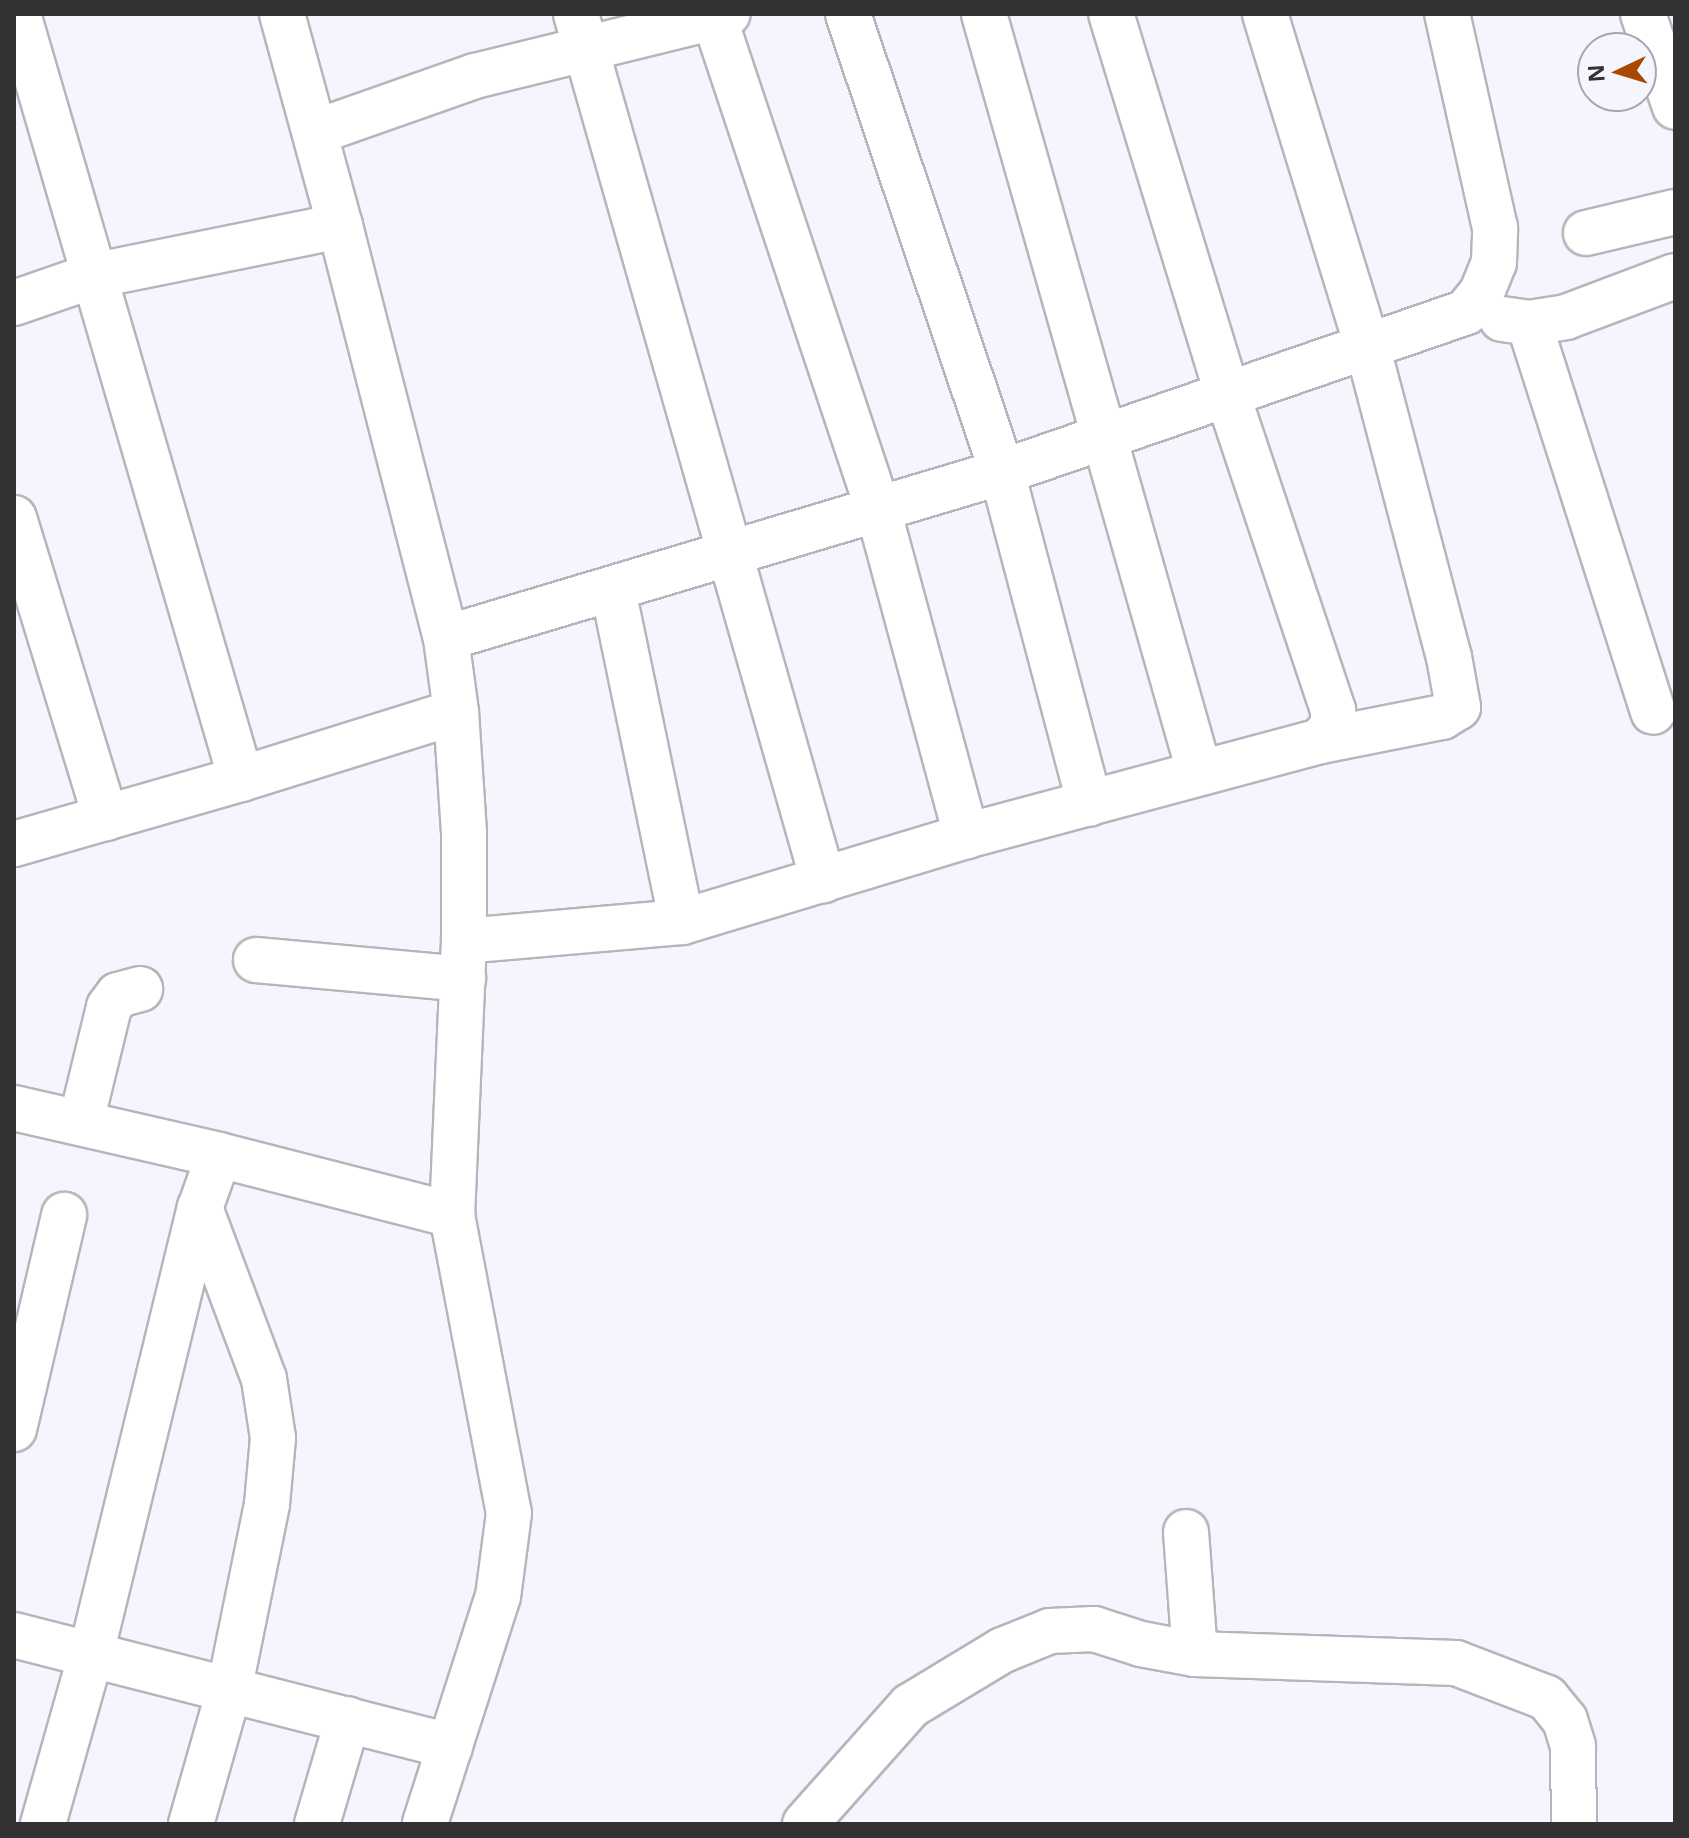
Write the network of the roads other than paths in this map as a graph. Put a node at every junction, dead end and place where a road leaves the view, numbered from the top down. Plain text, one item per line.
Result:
1 (18, 14) edge
2 (282, 14) edge
3 (848, 14) edge
4 (984, 14) edge
5 (1111, 14) edge
6 (1265, 14) edge
7 (1447, 14) edge
8 (1643, 14) edge
9 (718, 15) edge
10 (581, 32) edge
11 (1675, 107) edge
12 (316, 132) junction
13 (1675, 212) edge
14 (340, 226) junction
15 (1586, 233) dead end
16 (92, 276) junction
17 (1675, 276) edge
18 (14, 303) edge
19 (1466, 312) junction
20 (1529, 323) junction
21 (1367, 345) junction
22 (1227, 393) junction
23 (1106, 435) junction
24 (1002, 472) junction
25 (878, 509) junction
26 (14, 518) edge
27 (730, 551) junction
28 (613, 590) junction
29 (446, 638) junction
30 (456, 712) junction
31 (1653, 712) dead end
32 (1321, 741) junction
33 (1199, 771) junction
34 (241, 779) junction
35 (1090, 804) junction
36 (106, 818) junction
37 (966, 836) junction
38 (14, 844) edge
39 (823, 880) junction
40 (682, 922) junction
41 (256, 960) dead end
42 (464, 960) junction
43 (140, 989) dead end
44 (14, 1108) edge
45 (81, 1122) junction
46 (219, 1155) junction
47 (200, 1208) junction
48 (64, 1215) dead end
49 (452, 1215) junction
50 (14, 1429) edge
51 (1186, 1532) dead end
52 (14, 1635) edge
53 (91, 1654) junction
54 (1195, 1654) junction
55 (229, 1691) junction
56 (348, 1719) junction
57 (450, 1746) junction
58 (43, 1824) edge
59 (191, 1824) edge
60 (317, 1824) edge
61 (425, 1824) edge
62 (805, 1824) edge
63 (1574, 1824) edge

1 - 16 street
2 - 12 street
3 - 24 street
4 - 23 street
5 - 22 street
6 - 21 street
7 - 19 street
8 - 11 street
9 - 10 street
9 - 25 street
10 - 12 street
10 - 27 street
12 - 14 street
13 - 15 street
14 - 16 street
14 - 29 street
16 - 18 street
16 - 34 street
17 - 20 street
19 - 20 street
19 - 21 street
20 - 31 street
21 - 22 street
21 - 32 street
22 - 23 street
22 - 32 street
23 - 24 street
23 - 33 street
24 - 25 street
24 - 35 street
25 - 27 street
25 - 37 street
26 - 36 street
27 - 28 street
27 - 39 street
28 - 29 street
28 - 40 street
29 - 30 street
30 - 34 street
30 - 42 street
32 - 33 street
33 - 35 street
34 - 36 street
35 - 37 street
36 - 38 street
37 - 39 street
39 - 40 street
40 - 42 street
41 - 42 street
42 - 49 street
43 - 45 street
44 - 45 street
45 - 46 street
46 - 47 street
46 - 49 street
47 - 53 street
47 - 55 street
48 - 50 street
49 - 57 street
51 - 54 street
52 - 53 street
53 - 55 street
53 - 58 street
54 - 62 street
54 - 63 street
55 - 56 street
55 - 59 street
56 - 57 street
56 - 60 street
57 - 61 street

